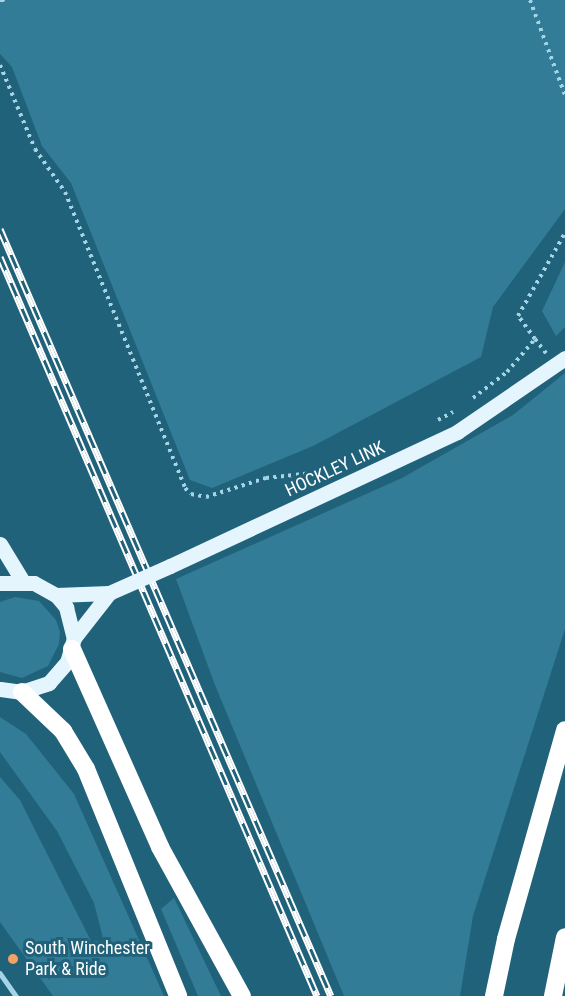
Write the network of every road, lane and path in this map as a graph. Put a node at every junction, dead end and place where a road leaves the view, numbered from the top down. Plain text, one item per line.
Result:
1 (530, 0) edge
2 (0, 64) edge
3 (565, 95) edge
4 (565, 233) edge
5 (565, 358) edge
6 (465, 404) dead end
7 (457, 410) dead end
8 (436, 421) dead end
9 (342, 469) dead end
10 (0, 544) edge
11 (22, 580) junction
12 (0, 584) edge
13 (109, 593) junction
14 (56, 595) junction
15 (73, 644) junction
16 (0, 689) edge
17 (22, 692) junction
18 (565, 730) edge
19 (565, 937) edge
20 (0, 973) edge
21 (16, 996) edge
22 (178, 996) edge
23 (242, 996) edge
24 (494, 996) edge
25 (553, 996) edge

1 - 3 path
2 - 9 path
4 - 6 path
5 - 13 main road, HOCKLEY LINK, bridge
7 - 8 path
10 - 11 main road
11 - 12 main road
11 - 14 main road
13 - 14 main road, HOCKLEY LINK
13 - 15 main road, HOCKLEY LINK
14 - 15 main road
15 - 17 main road, HOCKLEY LINK
15 - 23 highway
16 - 17 main road
17 - 22 highway
18 - 24 highway
19 - 25 highway
20 - 21 lane

